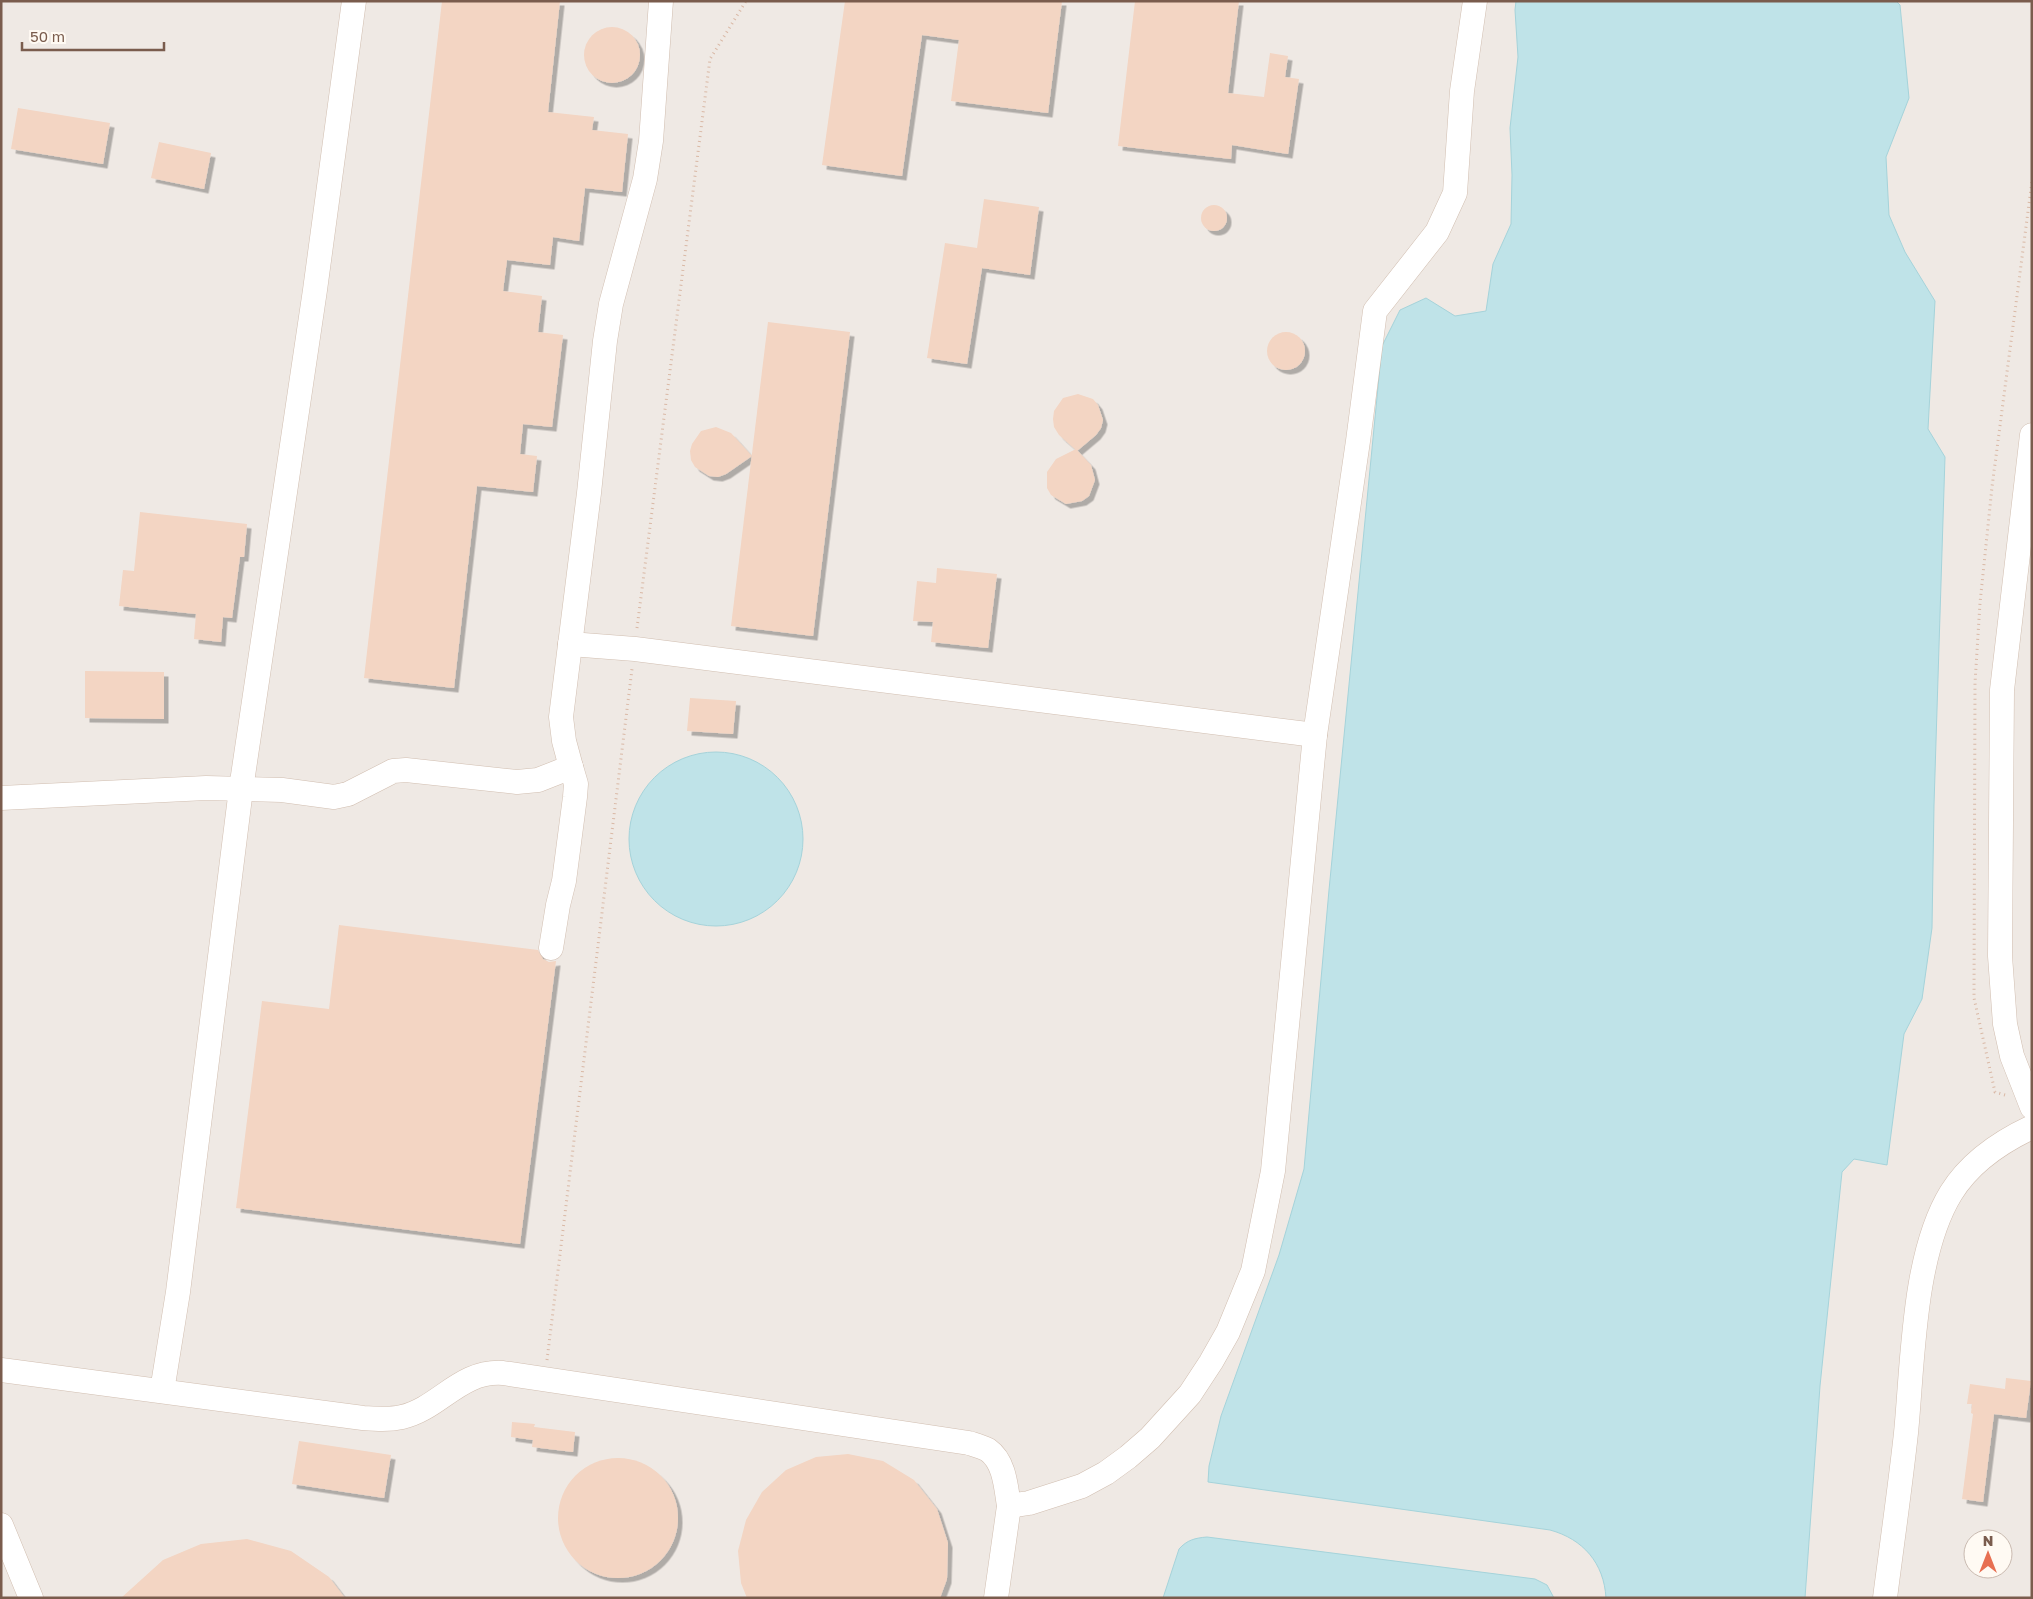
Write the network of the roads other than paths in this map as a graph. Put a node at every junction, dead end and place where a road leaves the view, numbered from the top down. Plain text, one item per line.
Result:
1 (354, 1) edge
2 (661, 1) edge
3 (1474, 1) edge
4 (2032, 435) edge
5 (570, 644) junction
6 (1315, 735) junction
7 (571, 767) junction
8 (241, 789) junction
9 (1, 798) edge
10 (551, 948) dead end
11 (2032, 1108) edge
12 (2032, 1127) edge
13 (1, 1370) edge
14 (162, 1391) junction
15 (1009, 1506) junction
16 (1, 1525) edge
17 (31, 1598) edge
18 (996, 1598) edge
19 (1885, 1598) edge

1 - 8 street
2 - 5 street
3 - 6 street
4 - 11 street
5 - 6 street
5 - 7 street
6 - 15 street
7 - 8 street
7 - 10 street
8 - 9 street
8 - 14 street
12 - 19 street
13 - 14 street
14 - 15 street
15 - 18 street
16 - 17 street

